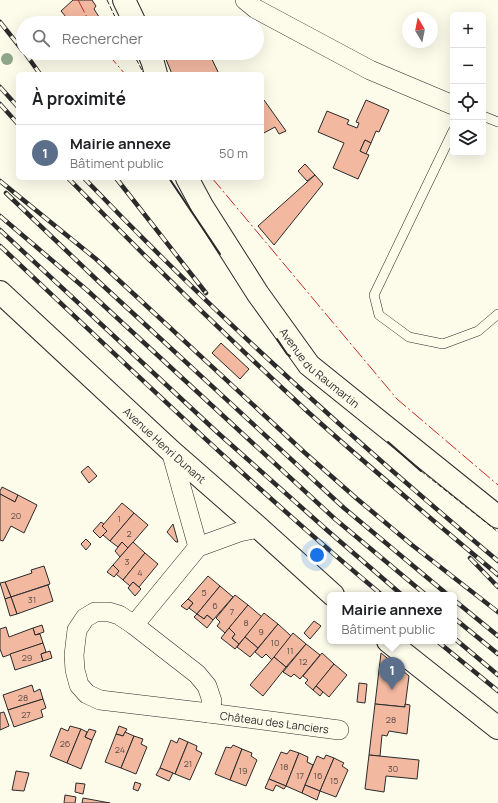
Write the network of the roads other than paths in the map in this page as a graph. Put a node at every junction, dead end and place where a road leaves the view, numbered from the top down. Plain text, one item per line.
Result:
1 (124, 0) edge
2 (244, 0) edge
3 (132, 16) edge
4 (152, 60) edge
5 (155, 72) edge
6 (450, 104) edge
7 (486, 117) edge
8 (498, 122) edge
9 (450, 137) edge
10 (188, 180) edge
11 (0, 292) edge
12 (498, 314) edge
13 (171, 451) junction
14 (498, 517) edge
15 (259, 528) junction
16 (198, 547) junction
17 (330, 592) edge
18 (134, 625) junction
19 (392, 644) edge
20 (209, 713) junction
21 (498, 728) edge
22 (339, 730) dead end

1 - 3 street
2 - 6 street
4 - 5 street
7 - 8 lane
9 - 12 lane
10 - 14 street, Avenue du Raumartin
11 - 13 street, Avenue Henri Dunant
13 - 15 street, Avenue Henri Dunant
13 - 16 street
15 - 16 street
15 - 17 street, Avenue Henri Dunant
16 - 18 street
18 - 20 street, Château des Lanciers
18 - 20 street, Château des Lanciers
19 - 21 street
20 - 22 street, Château des Lanciers

